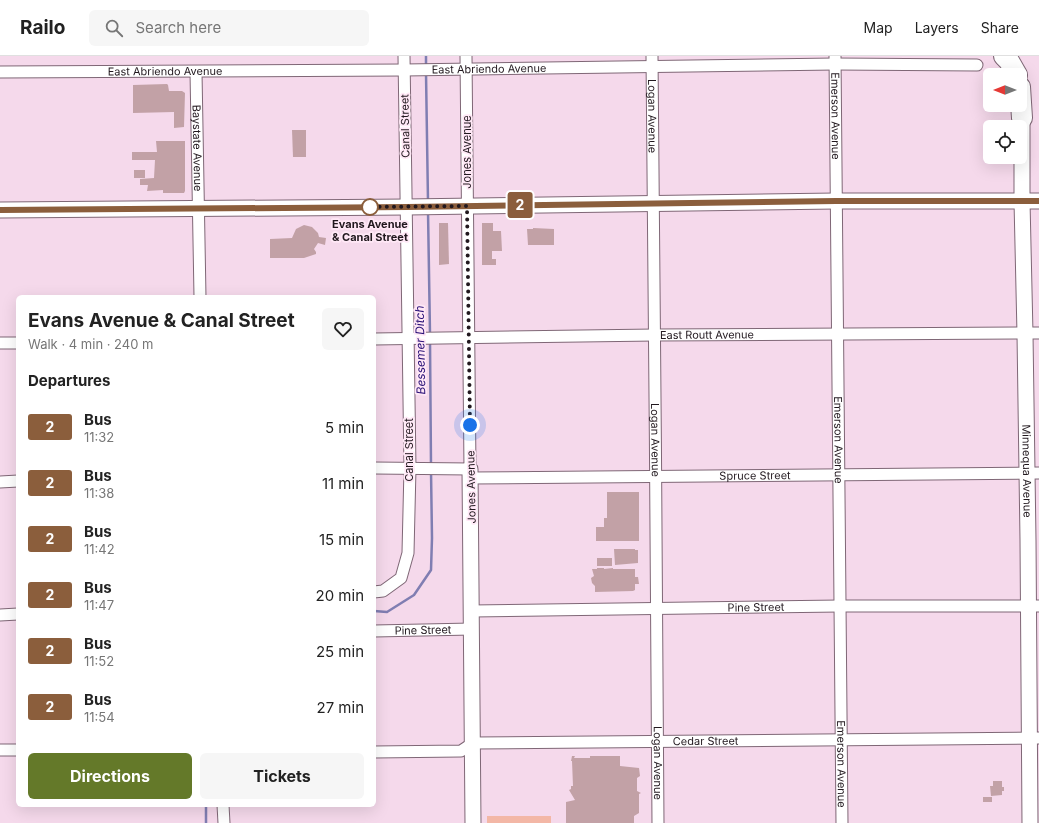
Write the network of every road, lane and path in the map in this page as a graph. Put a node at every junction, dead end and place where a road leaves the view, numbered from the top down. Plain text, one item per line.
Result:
1 (404, 56) edge
2 (466, 56) edge
3 (652, 56) edge
4 (1004, 56) edge
5 (835, 60) edge
6 (977, 65) dead end
7 (652, 68) junction
8 (1013, 68) edge
9 (466, 69) junction
10 (404, 70) junction
11 (0, 72) edge
12 (196, 72) junction
13 (1022, 112) edge
14 (1022, 118) joint
15 (836, 201) junction
16 (1022, 201) junction
17 (1039, 201) edge
18 (652, 203) junction
19 (421, 206) junction
20 (467, 206) junction
21 (199, 209) junction
22 (0, 210) edge
23 (200, 295) edge
24 (1032, 333) edge
25 (655, 335) junction
26 (838, 335) junction
27 (408, 338) junction
28 (469, 338) junction
29 (376, 339) edge
30 (0, 343) edge
31 (16, 343) edge
32 (376, 468) edge
33 (410, 468) junction
34 (470, 473) junction
35 (1033, 473) edge
36 (839, 475) junction
37 (655, 476) junction
38 (16, 481) edge
39 (0, 482) edge
40 (376, 592) edge
41 (840, 606) junction
42 (1033, 606) edge
43 (656, 609) junction
44 (472, 611) junction
45 (16, 614) edge
46 (0, 615) edge
47 (472, 629) junction
48 (376, 631) edge
49 (1034, 738) edge
50 (841, 740) junction
51 (658, 741) junction
52 (473, 743) junction
53 (0, 750) edge
54 (16, 750) edge
55 (376, 752) edge
56 (223, 807) edge
57 (224, 823) edge
58 (473, 823) edge
59 (658, 823) edge
60 (842, 823) edge
61 (1030, 823) edge

1 - 10 street, Canal Street
2 - 9 street, Jones Avenue
3 - 7 street, Logan Avenue
4 - 8 highway
5 - 6 street, East Abriendo Avenue
5 - 7 street, East Abriendo Avenue
5 - 15 street, Emerson Avenue
7 - 9 street, East Abriendo Avenue
7 - 18 street, Logan Avenue
9 - 10 street, East Abriendo Avenue
9 - 20 street, Jones Avenue
10 - 12 street, East Abriendo Avenue
10 - 19 street, Canal Street
11 - 12 street, East Abriendo Avenue
12 - 21 street, Baystate Avenue
13 - 14 highway
14 - 16 street, Minnequa Avenue
15 - 16 street
15 - 18 street
15 - 26 street, Emerson Avenue
16 - 17 street
16 - 24 street, Minnequa Avenue
18 - 20 street
18 - 25 street, Logan Avenue
19 - 20 street
19 - 21 street
19 - 27 street, Canal Street
20 - 28 street, Jones Avenue
21 - 22 street
21 - 23 street, Baystate Avenue
24 - 26 street, East Routt Avenue
24 - 35 street, Minnequa Avenue
25 - 26 street, East Routt Avenue
25 - 28 street, East Routt Avenue
25 - 37 street, Logan Avenue
26 - 36 street, Emerson Avenue
27 - 28 street, East Routt Avenue
27 - 29 street, East Routt Avenue
27 - 33 street, Canal Street
28 - 34 street, Jones Avenue
30 - 31 street
32 - 33 street, Spruce Street
33 - 34 street, Spruce Street
33 - 40 street, Canal Street
34 - 37 street, Spruce Street
34 - 44 street, Jones Avenue
35 - 36 street, Spruce Street
35 - 42 street, Minnequa Avenue
36 - 37 street, Spruce Street
36 - 41 street, Emerson Avenue
37 - 43 street, Logan Avenue
38 - 39 street
41 - 42 street, Pine Street
41 - 43 street, Pine Street
41 - 50 street, Emerson Avenue
42 - 49 street, Minnequa Avenue
43 - 44 street, Pine Street
43 - 51 street, Logan Avenue
44 - 47 street, Jones Avenue
45 - 46 street
47 - 48 street, Pine Street
47 - 52 street, Jones Avenue
49 - 50 street, Cedar Street
49 - 61 street, Minnequa Avenue
50 - 51 street, Cedar Street
50 - 60 street, Emerson Avenue
51 - 52 street, Cedar Street
51 - 59 street, Logan Avenue
52 - 55 street, Cedar Street
52 - 58 street, Jones Avenue
53 - 54 street
56 - 57 street

